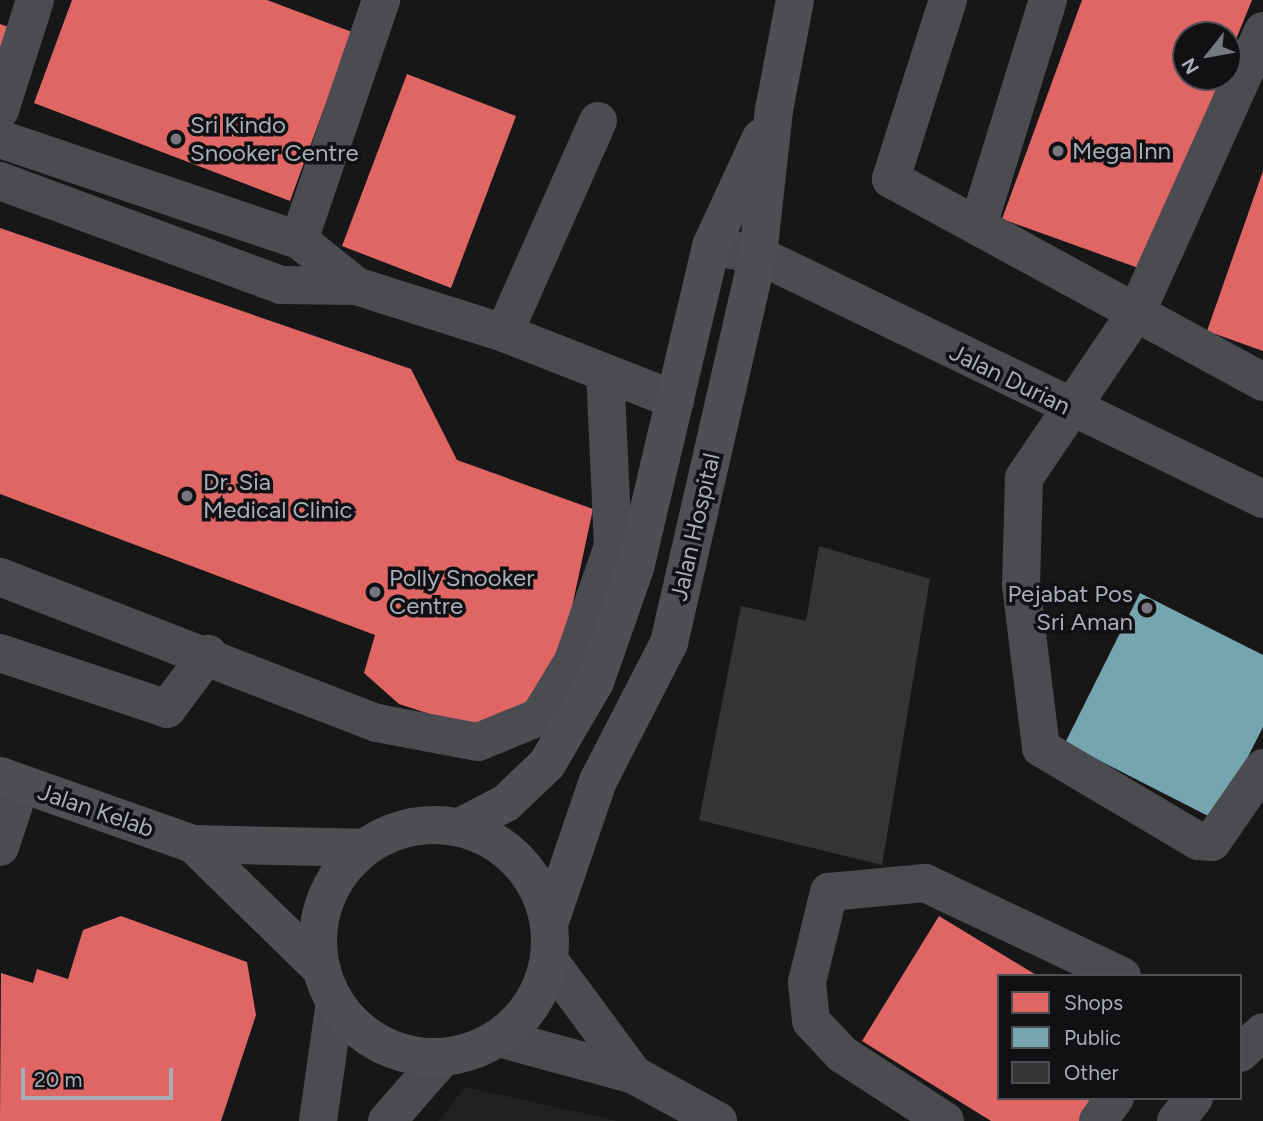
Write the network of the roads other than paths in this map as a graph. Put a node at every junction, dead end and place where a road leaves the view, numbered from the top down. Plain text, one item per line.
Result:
1 (35, 0) edge
2 (381, 0) edge
3 (795, 0) edge
4 (948, 0) edge
5 (1048, 0) edge
6 (1263, 31) edge
7 (0, 110) edge
8 (774, 110) junction
9 (598, 121) dead end
10 (0, 139) edge
11 (0, 181) edge
12 (978, 226) junction
13 (299, 240) junction
14 (711, 246) junction
15 (758, 255) junction
16 (356, 286) junction
17 (1137, 311) junction
18 (504, 332) junction
19 (605, 373) junction
20 (1263, 382) edge
21 (675, 400) junction
22 (1070, 410) junction
23 (1263, 499) edge
24 (0, 577) edge
25 (0, 653) edge
26 (208, 654) junction
27 (1263, 768) edge
28 (11, 780) edge
29 (460, 827) junction
30 (193, 844) junction
31 (0, 847) edge
32 (363, 848) junction
33 (549, 942) junction
34 (1118, 974) edge
35 (328, 986) junction
36 (1263, 1032) edge
37 (499, 1038) junction
38 (1242, 1051) edge
39 (443, 1057) junction
40 (634, 1075) junction
41 (1114, 1100) edge
42 (1192, 1100) edge
43 (318, 1121) edge
44 (387, 1121) edge
45 (718, 1121) edge
46 (945, 1121) edge
47 (1098, 1121) edge
48 (1176, 1121) edge

1 - 7 street
2 - 13 street
3 - 8 main road, Jalan Hospital
4 - 12 street
5 - 12 street
6 - 17 street
8 - 14 main road, Jalan Hospital
8 - 15 main road, Jalan Hospital
9 - 18 street
10 - 13 street
11 - 16 street
12 - 17 street
13 - 16 street
14 - 15 street, Jalan Durian
14 - 21 main road, Jalan Hospital
15 - 22 street, Jalan Durian
15 - 33 main road, Jalan Hospital
16 - 18 street
17 - 20 street
17 - 22 street
18 - 19 street
19 - 21 street
19 - 26 street
21 - 29 main road, Jalan Hospital
22 - 23 street, Jalan Durian
22 - 27 street
24 - 26 street
25 - 26 street
28 - 30 main road, Jalan Kelab
28 - 31 street
29 - 32 main road
29 - 33 main road
30 - 32 main road, Jalan Kelab
30 - 35 main road, Jalan Kelab
32 - 35 main road
33 - 37 main road
33 - 40 street
34 - 46 street
35 - 39 main road
35 - 43 street
36 - 38 street
37 - 39 main road
37 - 40 street
39 - 44 street
40 - 45 street
41 - 47 street
42 - 48 street

